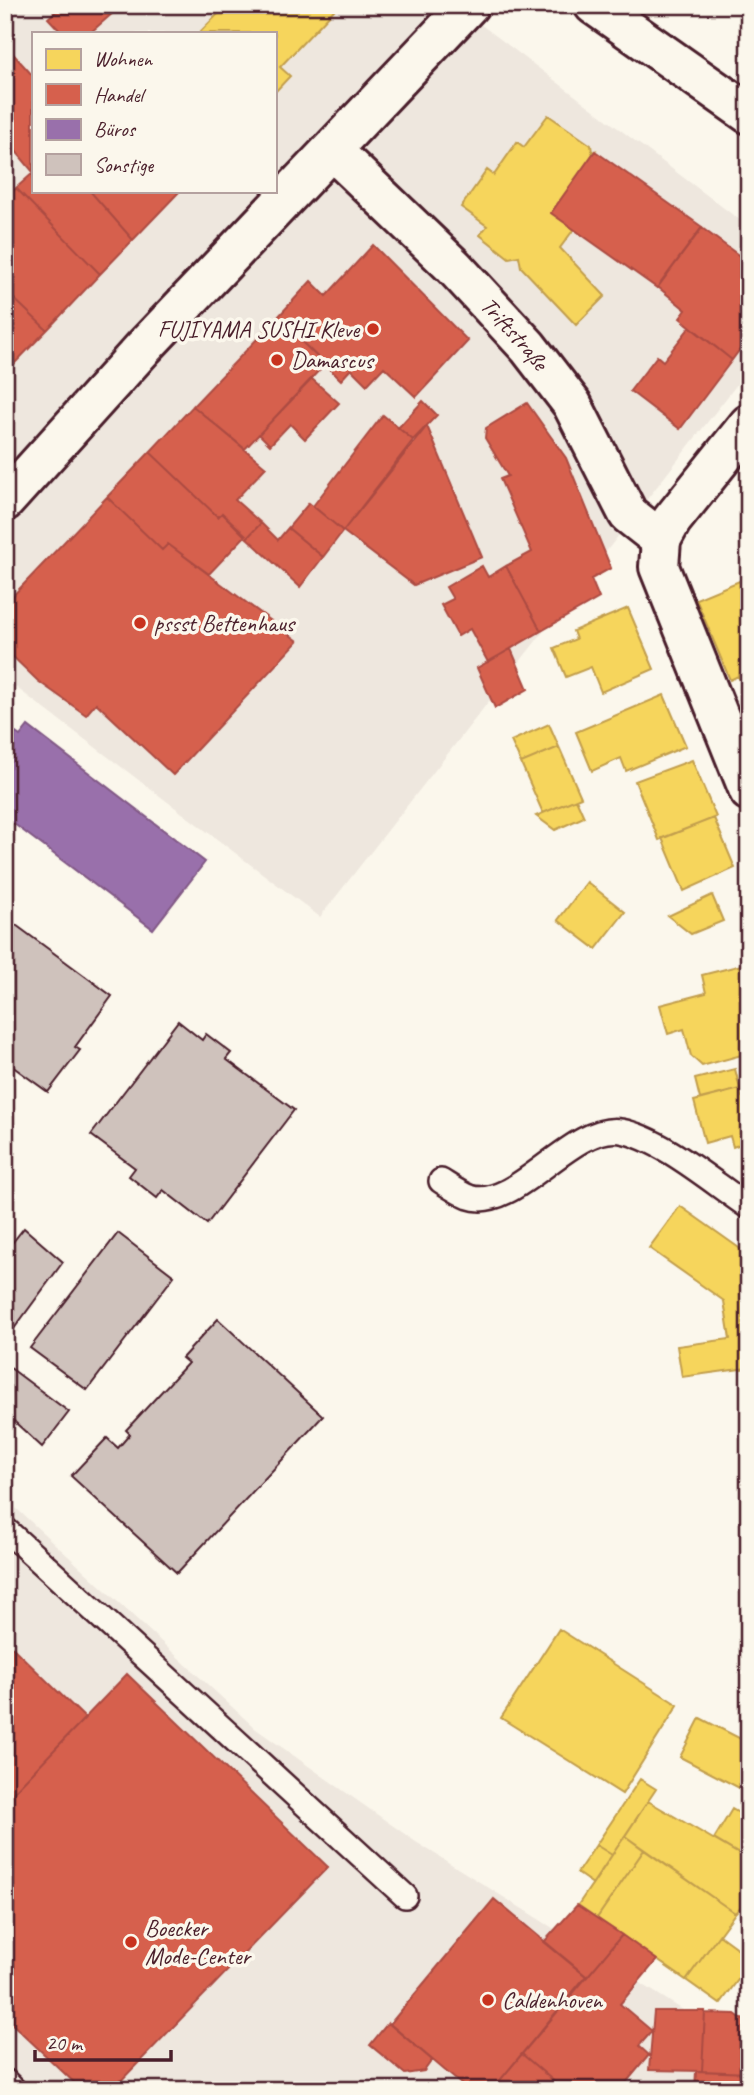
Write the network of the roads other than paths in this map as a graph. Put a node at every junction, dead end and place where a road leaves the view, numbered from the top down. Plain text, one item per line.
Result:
1 (469, 5) edge
2 (594, 5) edge
3 (749, 114) edge
4 (332, 150) junction
5 (749, 424) edge
6 (5, 501) edge
7 (661, 540) junction
8 (749, 791) edge
9 (440, 1181) dead end
10 (749, 1207) edge
11 (5, 1529) edge
12 (405, 1896) dead end
13 (5, 2081) edge
14 (14, 2090) edge

1 - 4 street
2 - 3 street
4 - 6 street
4 - 7 street, Triftstraße
5 - 7 street
7 - 8 street
9 - 10 lane
11 - 12 lane
13 - 14 lane

